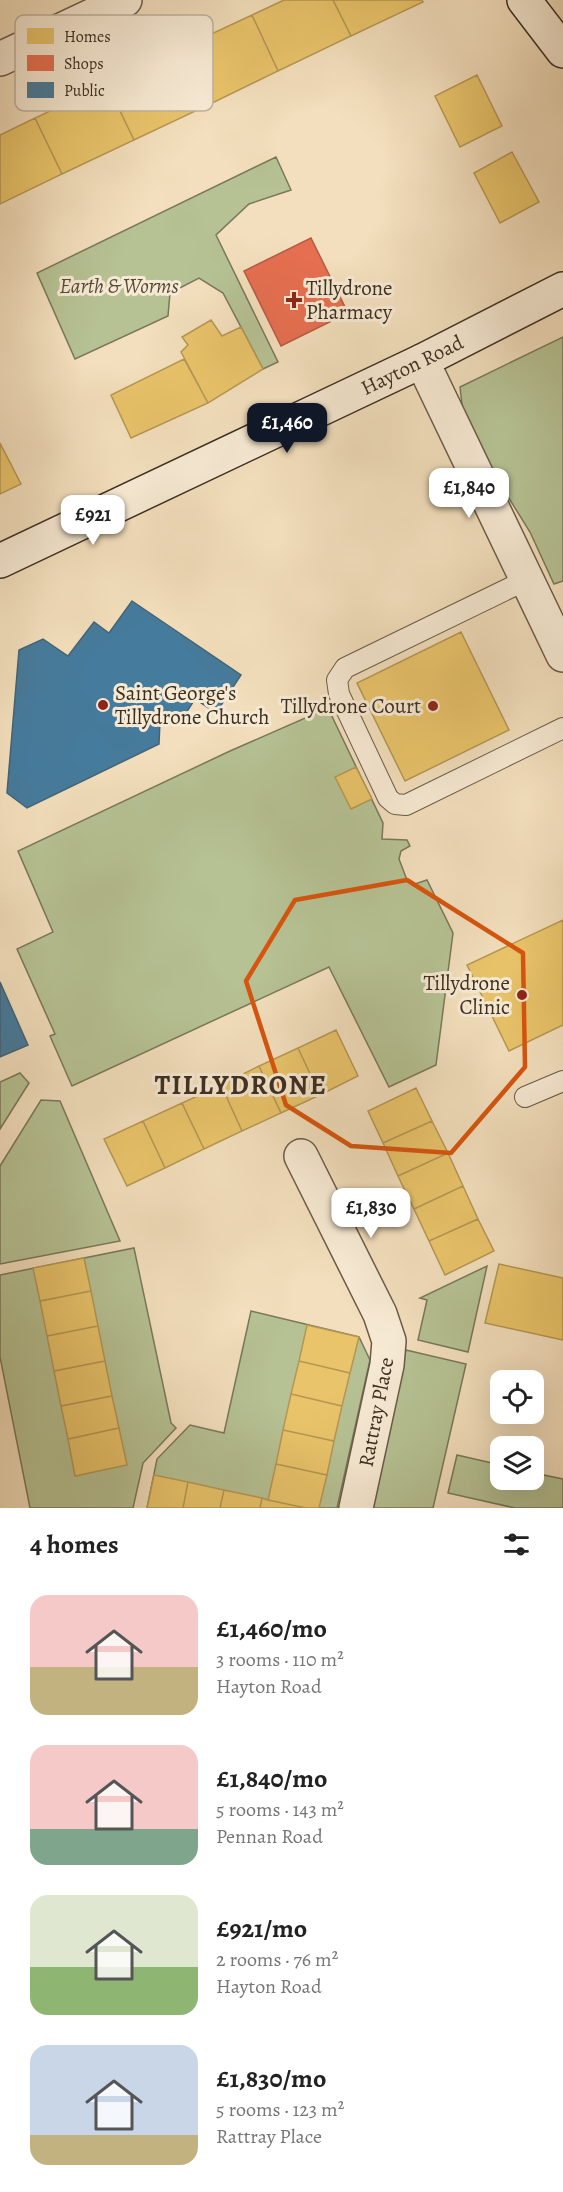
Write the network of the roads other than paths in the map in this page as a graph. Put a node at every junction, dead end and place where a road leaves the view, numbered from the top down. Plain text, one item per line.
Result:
1 (125, 0) edge
2 (524, 0) edge
3 (93, 15) edge
4 (563, 51) edge
5 (15, 52) edge
6 (0, 59) edge
7 (563, 289) edge
8 (422, 361) junction
9 (0, 561) edge
10 (526, 580) junction
11 (563, 655) edge
12 (563, 728) edge
13 (563, 1081) edge
14 (525, 1096) dead end
15 (301, 1156) dead end
16 (356, 1508) edge

1 - 3 street
2 - 4 street
5 - 6 street
7 - 8 street, Hayton Road
8 - 9 street, Hayton Road
8 - 10 street
10 - 11 street
10 - 12 lane
13 - 14 lane
15 - 16 street, Rattray Place

